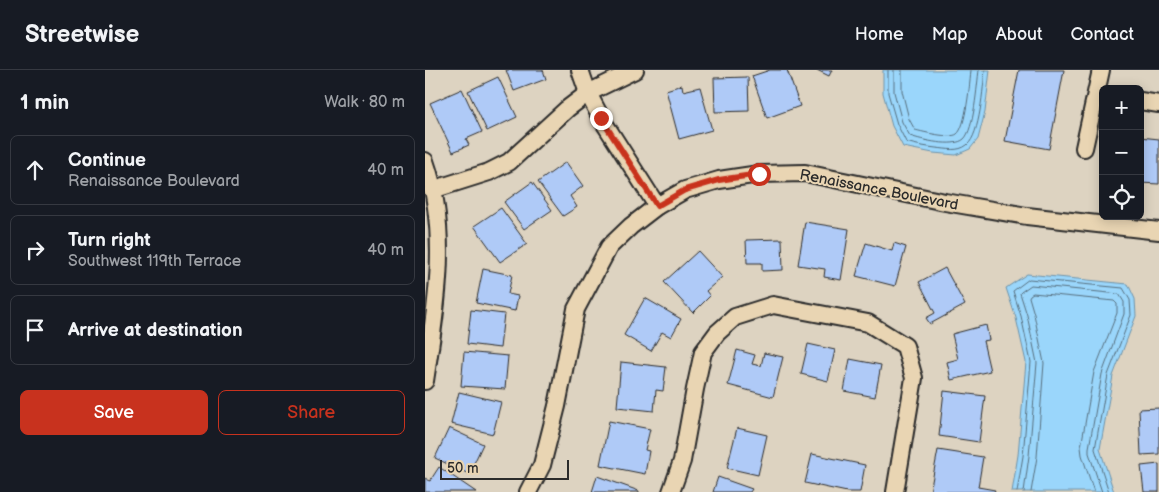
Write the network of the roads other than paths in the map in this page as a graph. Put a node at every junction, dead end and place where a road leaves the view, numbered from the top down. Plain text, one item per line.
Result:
1 (580, 70) edge
2 (635, 70) edge
3 (1101, 70) edge
4 (1100, 85) edge
5 (588, 93) junction
6 (1099, 93) edge
7 (1144, 102) edge
8 (1159, 104) edge
9 (1084, 148) dead end
10 (425, 161) edge
11 (432, 190) junction
12 (657, 206) junction
13 (1159, 232) edge
14 (425, 381) edge
15 (528, 492) edge
16 (671, 492) edge
17 (895, 492) edge

1 - 5 street
2 - 5 street
3 - 4 street
5 - 11 street
5 - 12 street
6 - 9 street
7 - 8 street
10 - 11 street
11 - 14 street
12 - 13 street, Renaissance Boulevard
12 - 15 street, Renaissance Boulevard
16 - 17 street

